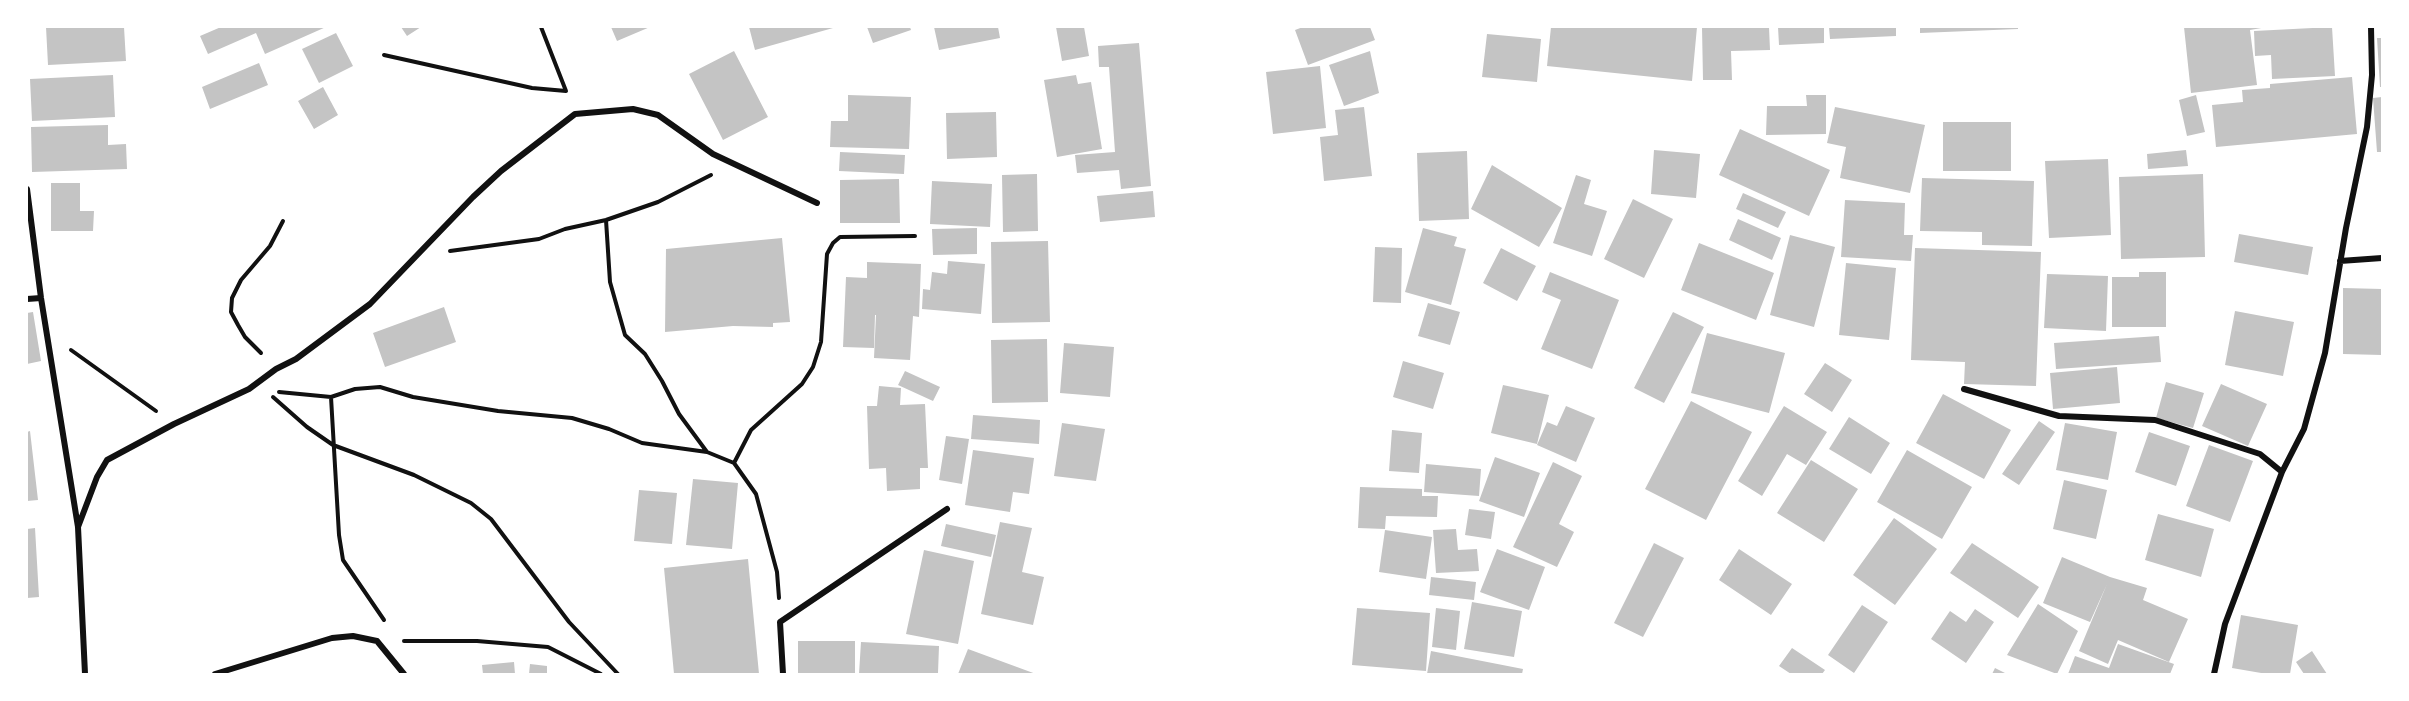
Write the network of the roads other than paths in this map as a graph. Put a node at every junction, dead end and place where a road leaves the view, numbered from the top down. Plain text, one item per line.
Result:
1 (2371, 27) edge
2 (27, 189) edge
3 (816, 203) dead end
4 (2382, 258) edge
5 (2340, 261) junction
6 (41, 298) junction
7 (27, 299) edge
8 (1964, 389) dead end
9 (2282, 472) junction
10 (947, 509) dead end
11 (78, 527) junction
12 (85, 674) edge
13 (215, 674) edge
14 (404, 674) edge
15 (783, 674) edge
16 (2214, 674) edge

1 - 5 street
2 - 6 street
3 - 11 street
4 - 5 street
5 - 9 street
6 - 7 street
6 - 11 street
8 - 9 street
9 - 16 street
10 - 15 street
11 - 12 street
13 - 14 street

